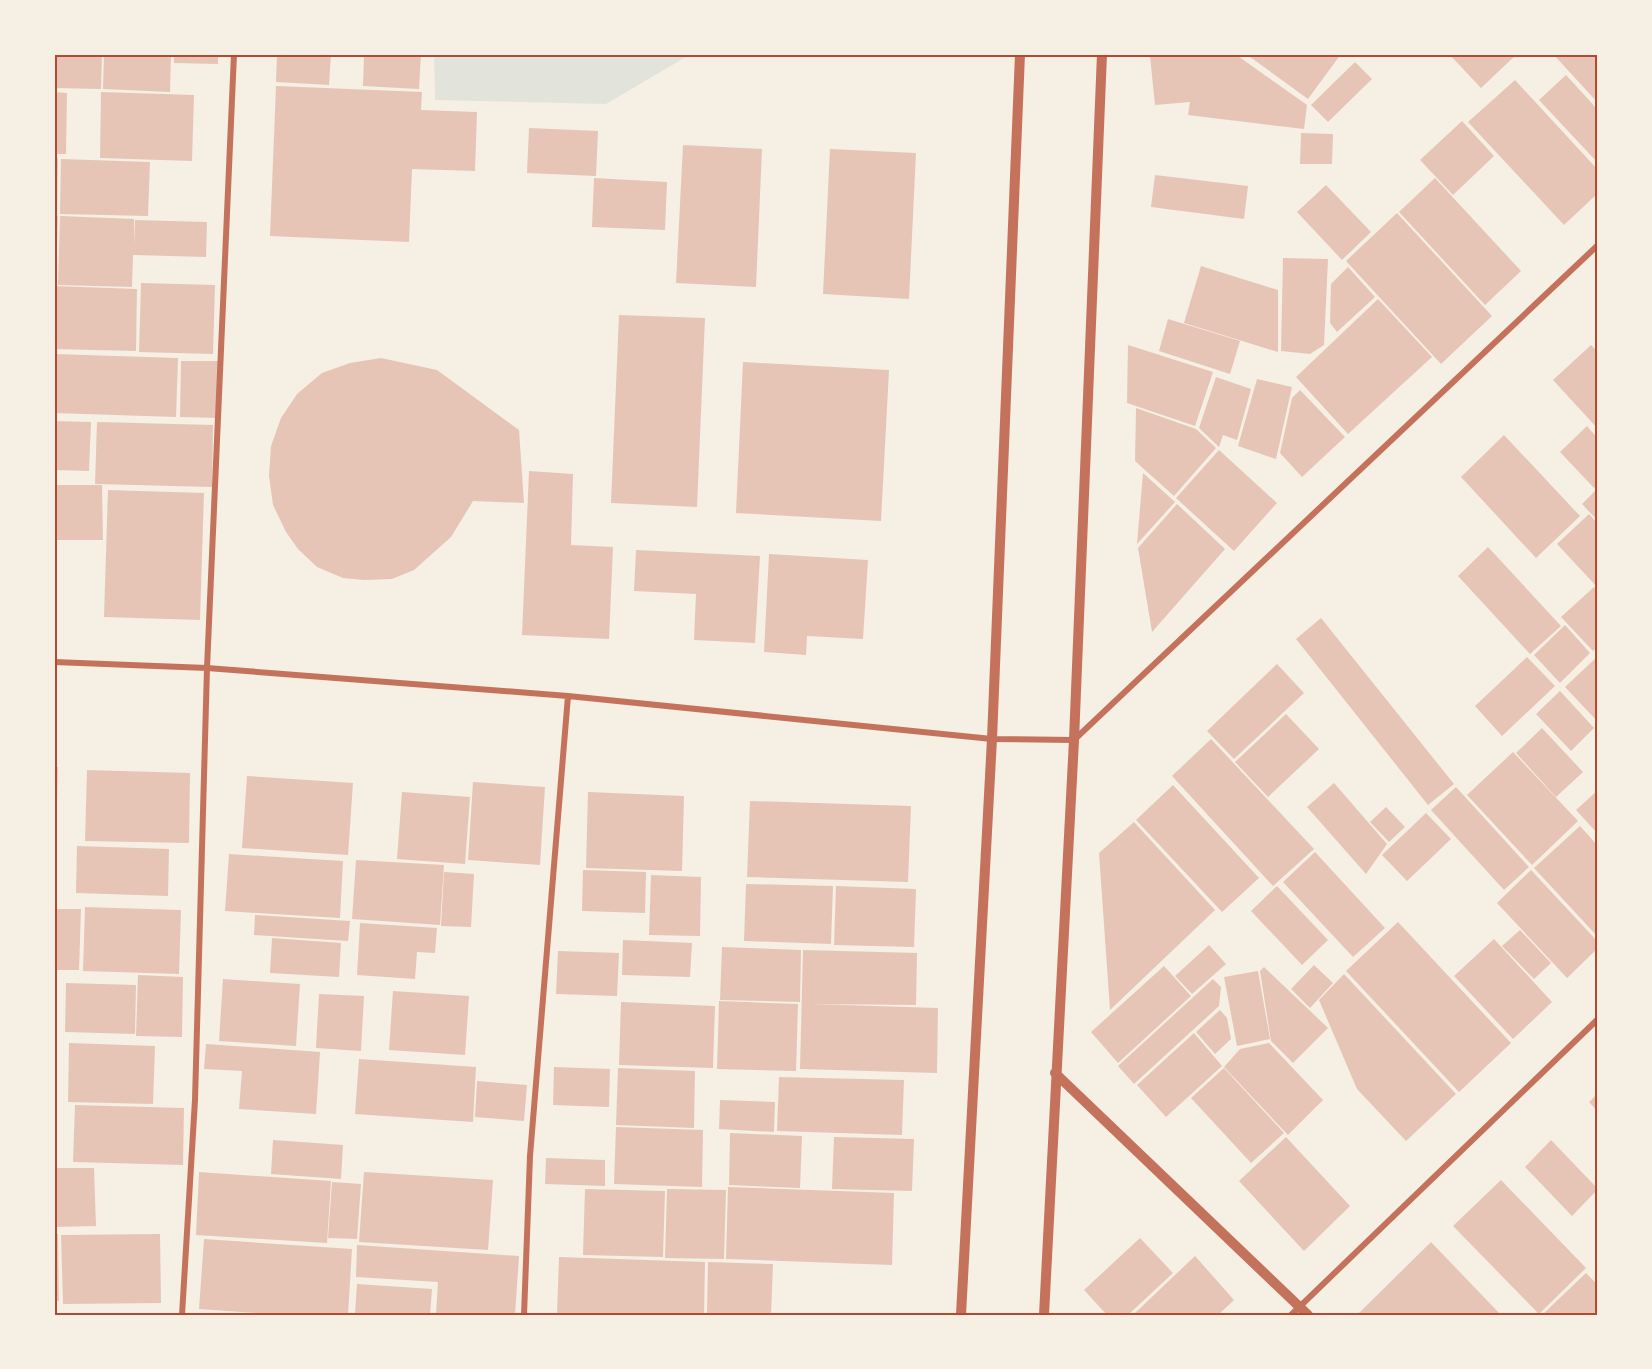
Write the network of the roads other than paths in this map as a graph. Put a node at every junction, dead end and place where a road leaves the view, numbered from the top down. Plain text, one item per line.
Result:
1 (234, 54) edge
2 (1020, 54) edge
3 (1102, 54) edge
4 (1598, 245) edge
5 (54, 662) edge
6 (207, 668) junction
7 (568, 696) junction
8 (992, 739) junction
9 (1074, 740) junction
10 (1598, 1019) edge
11 (1055, 1073) junction
12 (1304, 1311) edge
13 (182, 1315) edge
14 (524, 1315) edge
15 (961, 1315) edge
16 (1044, 1315) edge
17 (1291, 1315) edge

1 - 6 street
2 - 8 street
3 - 9 street
4 - 9 street
5 - 6 street
6 - 7 street
6 - 13 street
7 - 8 street
7 - 14 street
8 - 9 street
8 - 15 street
9 - 11 street
10 - 12 street
11 - 12 street
11 - 16 street
12 - 17 street

